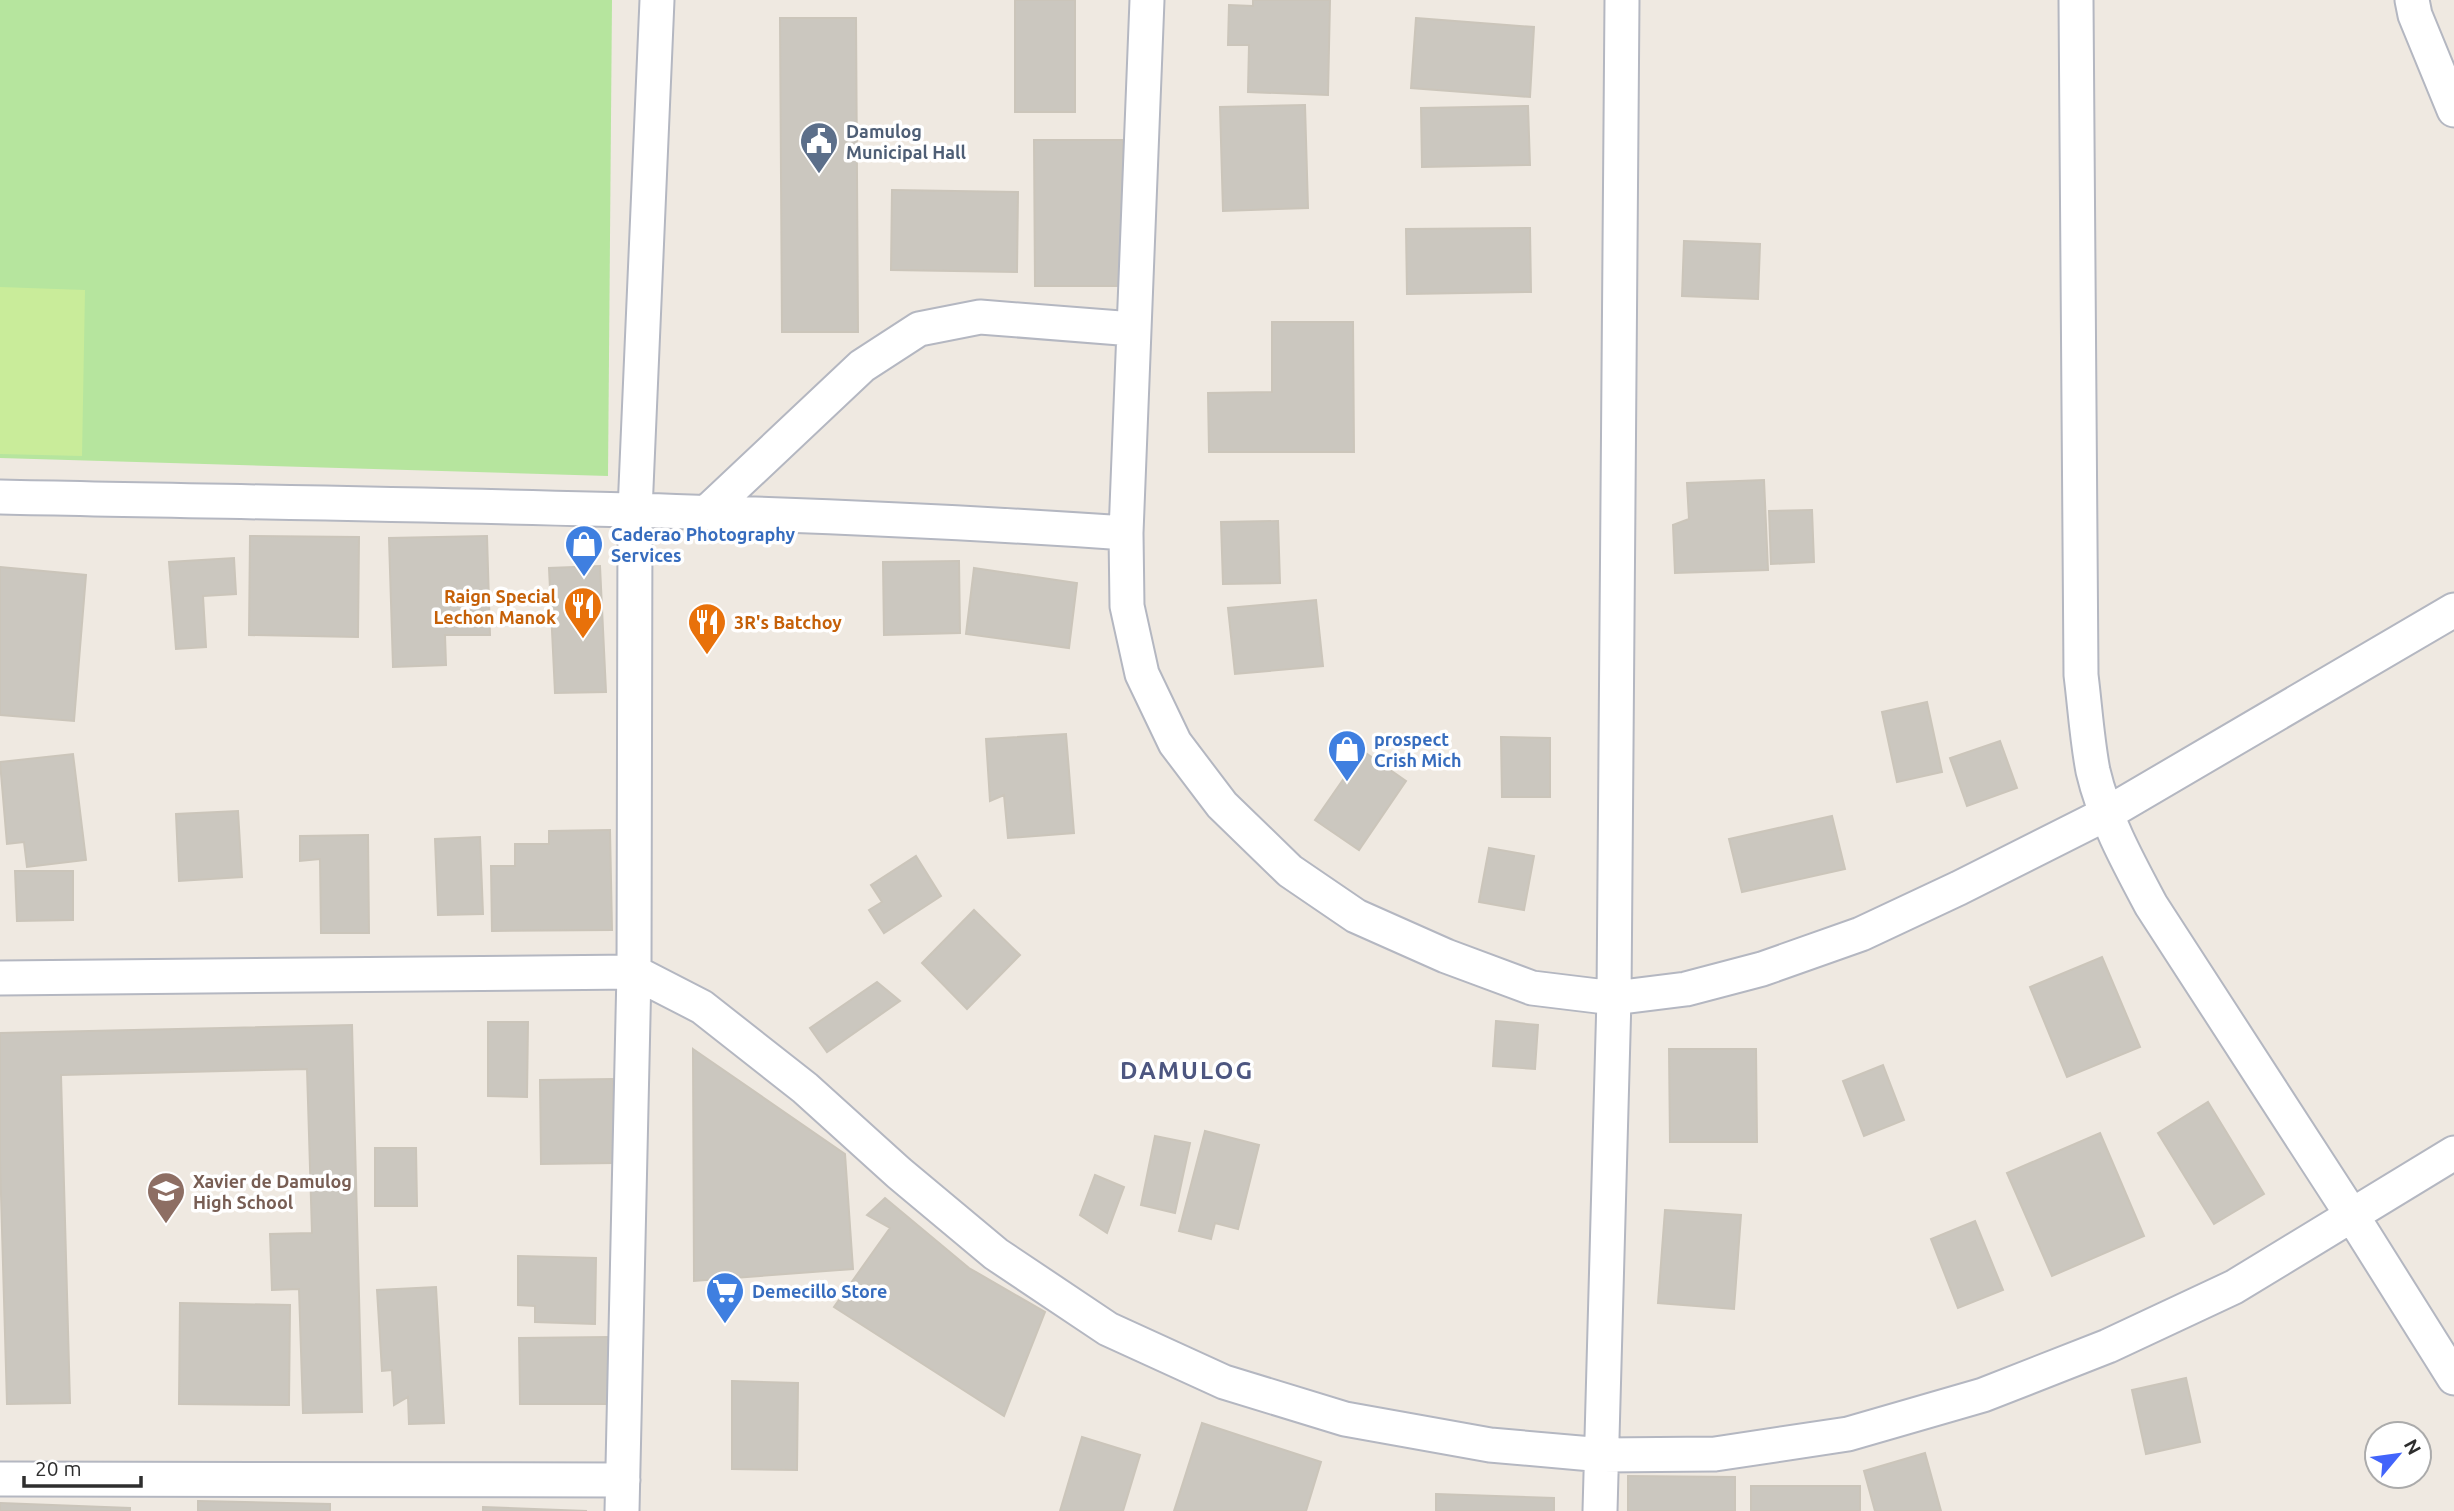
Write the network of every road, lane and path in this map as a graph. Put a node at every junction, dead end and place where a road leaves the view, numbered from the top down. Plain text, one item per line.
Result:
1 (657, 0) edge
2 (1147, 0) edge
3 (1622, 0) edge
4 (2076, 0) edge
5 (2412, 0) edge
6 (2454, 110) edge
7 (1133, 329) junction
8 (0, 497) edge
9 (635, 511) junction
10 (706, 513) junction
11 (1126, 533) junction
12 (2454, 610) edge
13 (2106, 814) junction
14 (634, 972) junction
15 (0, 978) edge
16 (1614, 998) junction
17 (2454, 1153) edge
18 (2353, 1217) junction
19 (2454, 1378) edge
20 (1604, 1455) junction
21 (0, 1479) edge
22 (622, 1496) edge
23 (1600, 1511) edge

1 - 9 street
2 - 7 street
3 - 16 street
4 - 13 street
5 - 6 street
7 - 10 street
7 - 11 street
8 - 9 street
9 - 10 street
9 - 14 street
10 - 11 street
11 - 16 street
12 - 13 street
13 - 16 street
13 - 18 street
14 - 15 street
14 - 20 street
14 - 22 street
16 - 20 street
17 - 18 street
18 - 19 street
18 - 20 street
20 - 23 street
21 - 22 street

